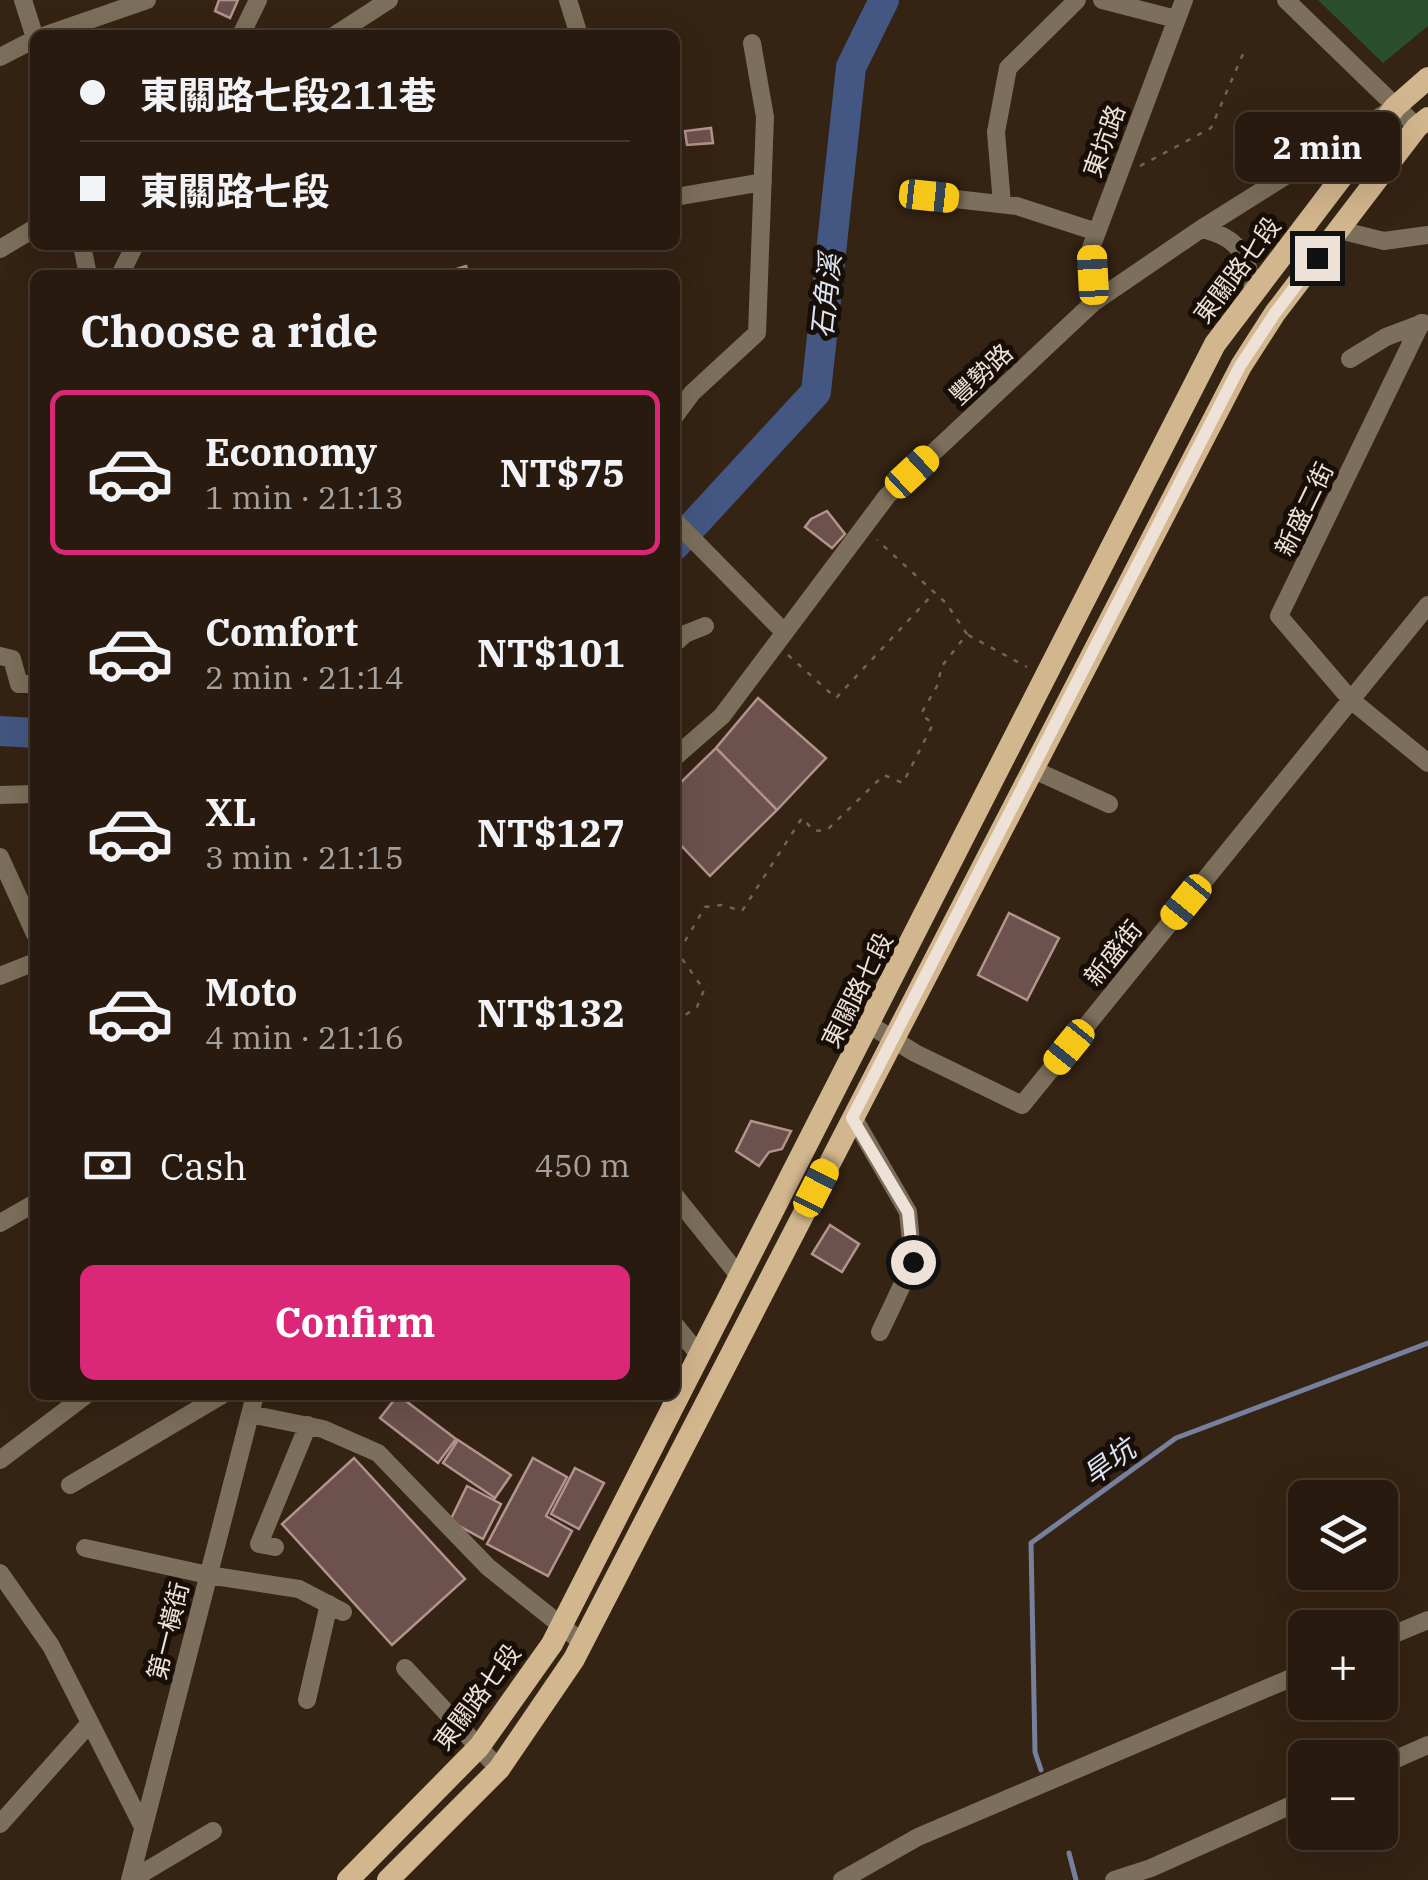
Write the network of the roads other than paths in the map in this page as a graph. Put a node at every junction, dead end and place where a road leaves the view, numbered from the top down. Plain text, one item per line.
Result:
1 (23, 0) edge
2 (146, 0) edge
3 (258, 0) edge
4 (389, 0) edge
5 (568, 0) edge
6 (1102, 0) edge
7 (1184, 0) edge
8 (1286, 0) edge
9 (1072, 2) edge
10 (1176, 19) junction
11 (32, 30) edge
12 (60, 30) edge
13 (243, 30) edge
14 (343, 30) edge
15 (577, 30) edge
16 (30, 41) edge
17 (752, 43) dead end
18 (0, 57) edge
19 (1428, 78) edge
20 (1395, 107) junction
21 (1422, 122) edge
22 (763, 182) junction
23 (680, 196) edge
24 (929, 196) dead end
25 (1002, 204) junction
26 (1201, 229) junction
27 (1338, 230) junction
28 (30, 231) edge
29 (1097, 232) junction
30 (1428, 235) edge
31 (0, 249) edge
32 (1254, 292) junction
33 (1094, 302) junction
34 (1424, 322) edge
35 (1350, 359) dead end
36 (680, 409) edge
37 (680, 526) edge
38 (1428, 605) edge
39 (705, 626) dead end
40 (680, 638) edge
41 (780, 638) junction
42 (0, 656) edge
43 (30, 684) edge
44 (1351, 700) junction
45 (680, 753) edge
46 (1428, 762) edge
47 (1032, 769) junction
48 (30, 794) edge
49 (0, 796) edge
50 (1109, 804) dead end
51 (0, 858) edge
52 (30, 923) edge
53 (30, 964) edge
54 (0, 976) edge
55 (870, 1025) junction
56 (893, 1039) junction
57 (852, 1118) junction
58 (680, 1202) edge
59 (30, 1206) edge
60 (0, 1223) edge
61 (740, 1277) junction
62 (680, 1331) edge
63 (880, 1332) dead end
64 (700, 1356) junction
65 (680, 1395) edge
66 (79, 1400) edge
67 (213, 1400) edge
68 (677, 1400) edge
69 (252, 1404) edge
70 (308, 1425) junction
71 (0, 1460) edge
72 (70, 1484) dead end
73 (275, 1547) dead end
74 (84, 1548) dead end
75 (0, 1574) edge
76 (208, 1575) junction
77 (1428, 1620) edge
78 (561, 1626) junction
79 (1398, 1632) edge
80 (582, 1642) junction
81 (405, 1668) dead end
82 (1288, 1679) edge
83 (307, 1700) dead end
84 (90, 1723) junction
85 (1428, 1745) edge
86 (478, 1747) junction
87 (1398, 1758) edge
88 (498, 1769) junction
89 (1288, 1808) edge
90 (0, 1824) edge
91 (143, 1828) junction
92 (213, 1831) dead end
93 (130, 1880) edge
94 (348, 1880) edge
95 (388, 1880) edge
96 (842, 1880) edge
97 (1114, 1880) edge

1 - 11 street
2 - 12 street
3 - 13 street
4 - 14 street
5 - 15 street
6 - 10 street
7 - 10 street, 東坑路
8 - 20 street
9 - 25 street
10 - 29 street, 東坑路
16 - 18 street
17 - 22 street
19 - 20 main road, 東關路七段
20 - 21 street
20 - 26 street, 豐勢路
20 - 32 main road, 東關路七段
21 - 27 main road
22 - 23 street
22 - 36 street
24 - 25 street
25 - 29 street
26 - 32 street
26 - 33 street, 豐勢路
27 - 30 street
27 - 47 main road
28 - 31 street
29 - 33 street, 東坑路
32 - 55 main road, 東關路七段
33 - 41 street, 豐勢路
34 - 35 street
34 - 44 street, 新盛二街
37 - 41 street
38 - 44 street, 新盛街
39 - 40 street
41 - 45 street, 豐勢路
42 - 43 street
44 - 46 street
44 - 56 street, 新盛街
47 - 50 street
47 - 56 main road
48 - 49 street
51 - 52 street
53 - 54 street
55 - 56 street, 新盛街
55 - 61 main road, 東關路七段
56 - 57 main road
57 - 63 street
57 - 80 main road
58 - 61 street
59 - 60 street
61 - 64 main road, 東關路七段
62 - 64 street
64 - 65 main road, 東關路七段
66 - 71 street
67 - 72 street
68 - 78 main road, 東關路七段
69 - 70 street
69 - 76 street, 第一橫街
70 - 73 street
70 - 78 street
74 - 76 street
75 - 84 street
76 - 83 street
76 - 91 street, 第一橫街
77 - 79 street
78 - 80 street
78 - 86 main road, 東關路七段
80 - 88 main road
81 - 86 street
82 - 96 street
84 - 90 street
84 - 91 street
85 - 87 street
86 - 88 street
86 - 94 main road, 東關路七段
88 - 95 main road
89 - 97 street
91 - 93 street, 第一橫街
92 - 93 street

